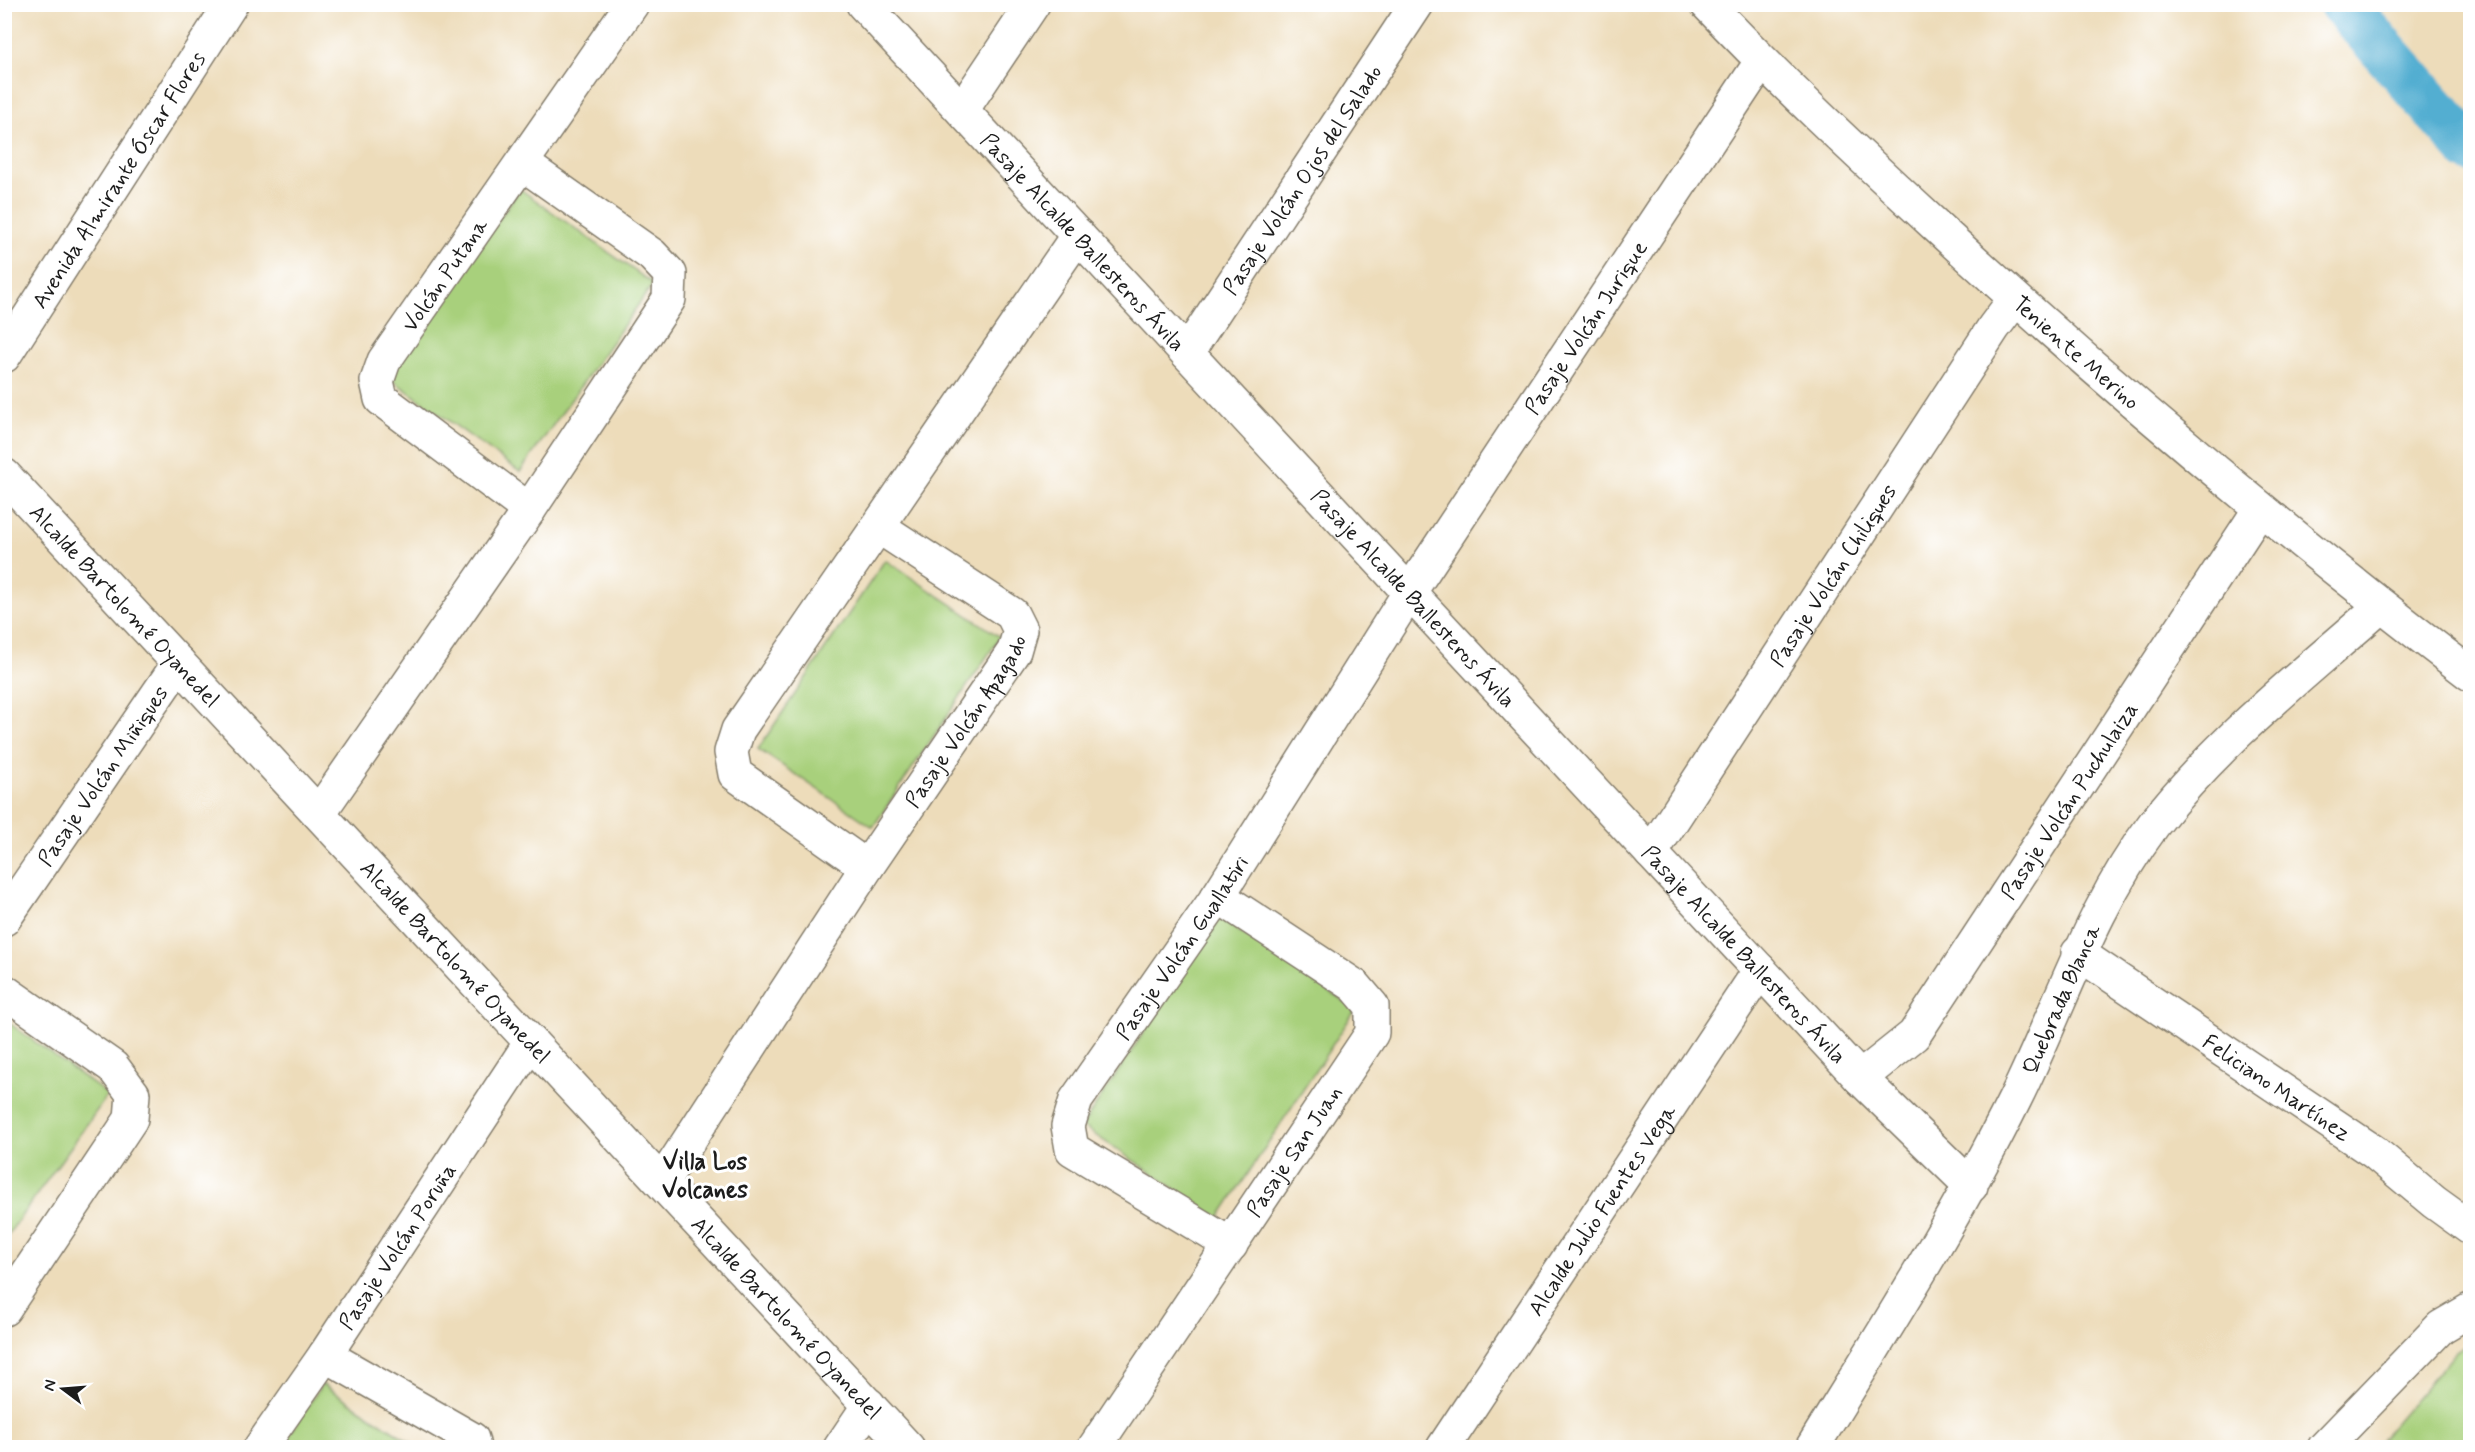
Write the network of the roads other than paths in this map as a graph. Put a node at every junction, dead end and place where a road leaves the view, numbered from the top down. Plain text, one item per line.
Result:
1 (231, 4) edge
2 (632, 4) edge
3 (863, 4) edge
4 (1033, 4) edge
5 (1417, 4) edge
6 (1707, 4) edge
7 (1761, 62) junction
8 (962, 110) junction
9 (523, 164) junction
10 (1078, 235) junction
11 (2015, 299) junction
12 (1187, 353) junction
13 (4, 356) edge
14 (4, 475) edge
15 (529, 510) junction
16 (2260, 510) junction
17 (879, 527) junction
18 (1410, 593) junction
19 (2380, 606) junction
20 (179, 663) junction
21 (2470, 674) edge
22 (319, 813) junction
23 (1651, 854) junction
24 (867, 867) junction
25 (1218, 896) junction
26 (4, 919) edge
27 (2078, 953) junction
28 (1760, 970) junction
29 (4, 991) edge
30 (531, 1041) junction
31 (1860, 1078) junction
32 (662, 1182) junction
33 (1971, 1186) junction
34 (2470, 1228) edge
35 (1231, 1245) junction
36 (4, 1309) edge
37 (2470, 1310) edge
38 (325, 1354) junction
39 (869, 1405) junction
40 (260, 1448) edge
41 (474, 1448) edge
42 (840, 1448) edge
43 (908, 1448) edge
44 (1094, 1448) edge
45 (1443, 1448) edge
46 (1812, 1448) edge
47 (2324, 1448) edge

1 - 13 street, Avenida Almirante Óscar Flores
2 - 9 street, Volcán Putana
3 - 8 street, Pasaje Alcalde Ballesteros Ávila
4 - 8 street
5 - 12 street, Pasaje Volcán Ojos del Salado
6 - 7 street, Teniente Merino
7 - 11 street, Teniente Merino
7 - 18 street, Pasaje Volcán Jurique
8 - 10 street, Pasaje Alcalde Ballesteros Ávila
9 - 15 street
9 - 15 street, Volcán Putana
10 - 12 street, Pasaje Alcalde Ballesteros Ávila
10 - 17 street
11 - 16 street, Teniente Merino
11 - 23 street, Pasaje Volcán Chiliques
12 - 18 street, Pasaje Alcalde Ballesteros Ávila
14 - 20 street, Alcalde Bartolomé Oyanedel
15 - 22 street
16 - 19 street, Teniente Merino
16 - 31 street, Pasaje Volcán Puchulaiza
17 - 24 street
17 - 24 street, Pasaje Volcán Apagado
18 - 23 street, Pasaje Alcalde Ballesteros Ávila
18 - 25 street, Pasaje Volcán Guallatiri
19 - 21 street, Teniente Merino
19 - 27 street, Quebrada Blanca
20 - 22 street, Alcalde Bartolomé Oyanedel
20 - 26 street, Pasaje Volcán Miñiques
22 - 30 street, Alcalde Bartolomé Oyanedel
23 - 28 street, Pasaje Alcalde Ballesteros Ávila
24 - 32 street, Pasaje Volcán Apagado
25 - 35 street, Pasaje San Juan
25 - 35 street, Pasaje Volcán Guallatiri
27 - 33 street, Quebrada Blanca
27 - 34 street, Feliciano Martínez
28 - 31 street, Pasaje Alcalde Ballesteros Ávila
28 - 45 street, Alcalde Julio Fuentes Vega
29 - 36 street
30 - 32 street, Alcalde Bartolomé Oyanedel
30 - 38 street, Pasaje Volcán Poruña
31 - 33 street, Pasaje Alcalde Ballesteros Ávila
32 - 39 street, Alcalde Bartolomé Oyanedel
33 - 46 street, Quebrada Blanca
35 - 44 street, Pasaje San Juan
37 - 47 street
38 - 40 street, Pasaje Volcán Poruña
38 - 41 street
39 - 42 street
39 - 43 street, Alcalde Bartolomé Oyanedel

